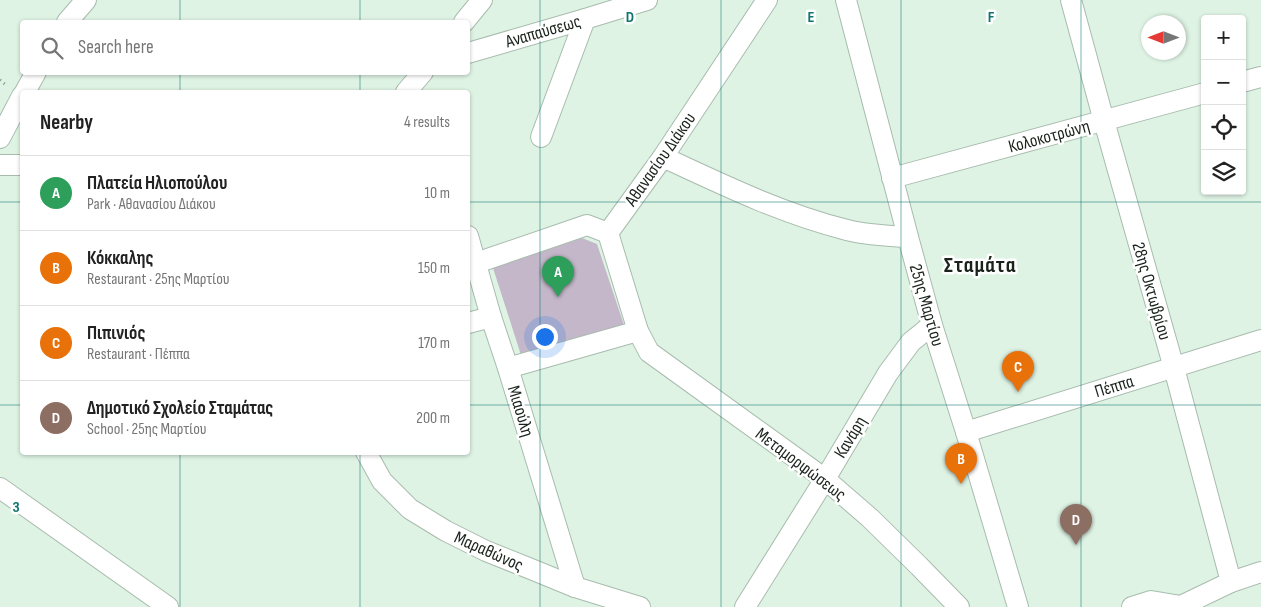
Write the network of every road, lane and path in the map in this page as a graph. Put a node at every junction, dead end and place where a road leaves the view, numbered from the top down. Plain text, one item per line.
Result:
1 (86, 0) edge
2 (482, 0) edge
3 (647, 0) edge
4 (767, 0) edge
5 (846, 0) edge
6 (1071, 0) edge
7 (585, 19) junction
8 (69, 20) edge
9 (466, 20) edge
10 (470, 52) edge
11 (34, 75) edge
12 (1261, 77) edge
13 (422, 81) edge
14 (1246, 81) edge
15 (26, 90) edge
16 (409, 90) edge
17 (1201, 94) edge
18 (20, 100) edge
19 (1104, 121) junction
20 (541, 137) dead end
21 (0, 138) edge
22 (664, 157) junction
23 (0, 165) edge
24 (20, 165) edge
25 (892, 178) junction
26 (608, 233) junction
27 (908, 237) junction
28 (470, 243) edge
29 (476, 263) junction
30 (491, 317) junction
31 (470, 322) edge
32 (932, 325) junction
33 (638, 331) junction
34 (1261, 340) edge
35 (508, 368) junction
36 (1174, 368) junction
37 (966, 432) junction
38 (368, 455) edge
39 (824, 479) junction
40 (0, 488) edge
41 (1261, 572) edge
42 (1231, 582) junction
43 (575, 586) junction
44 (168, 607) edge
45 (640, 607) edge
46 (745, 607) edge
47 (959, 607) edge
48 (1018, 607) edge
49 (1132, 607) edge
50 (1181, 607) edge

1 - 8 street
2 - 9 street
3 - 7 street, Αναπαύσεως
4 - 22 street, Αθανασίου Διάκου
5 - 25 street, 25ης Μαρτίου
6 - 19 street, 28ης Οκτωβρίου
7 - 10 street, Αναπαύσεως
7 - 20 street
11 - 15 street
12 - 14 street
13 - 16 street
17 - 19 street, Κολοκοτρώνη
18 - 21 street
19 - 25 street, Κολοκοτρώνη
19 - 36 street, 28ης Οκτωβρίου
22 - 26 street, Αθανασίου Διάκου
22 - 27 street
23 - 24 street
25 - 27 street, 25ης Μαρτίου
26 - 29 street
26 - 33 street
27 - 32 street, 25ης Μαρτίου
28 - 29 street, Μιαούλη
29 - 30 street, Μιαούλη
30 - 31 street
30 - 35 street, Μιαούλη
32 - 37 street, 25ης Μαρτίου
32 - 39 street, Κανάρη
33 - 35 street
33 - 39 street, Μεταμορφώσεως
34 - 36 street, Πέππα
35 - 43 street, Μιαούλη
36 - 37 street, Πέππα
36 - 42 street, 28ης Οκτωβρίου
37 - 48 street, 25ης Μαρτίου
38 - 43 street, Μαραθώνος
39 - 46 street, Κανάρη
39 - 47 street, Μεταμορφώσεως
40 - 44 street
41 - 42 street
42 - 50 street
43 - 45 street, Μαραθώνος
49 - 50 street

